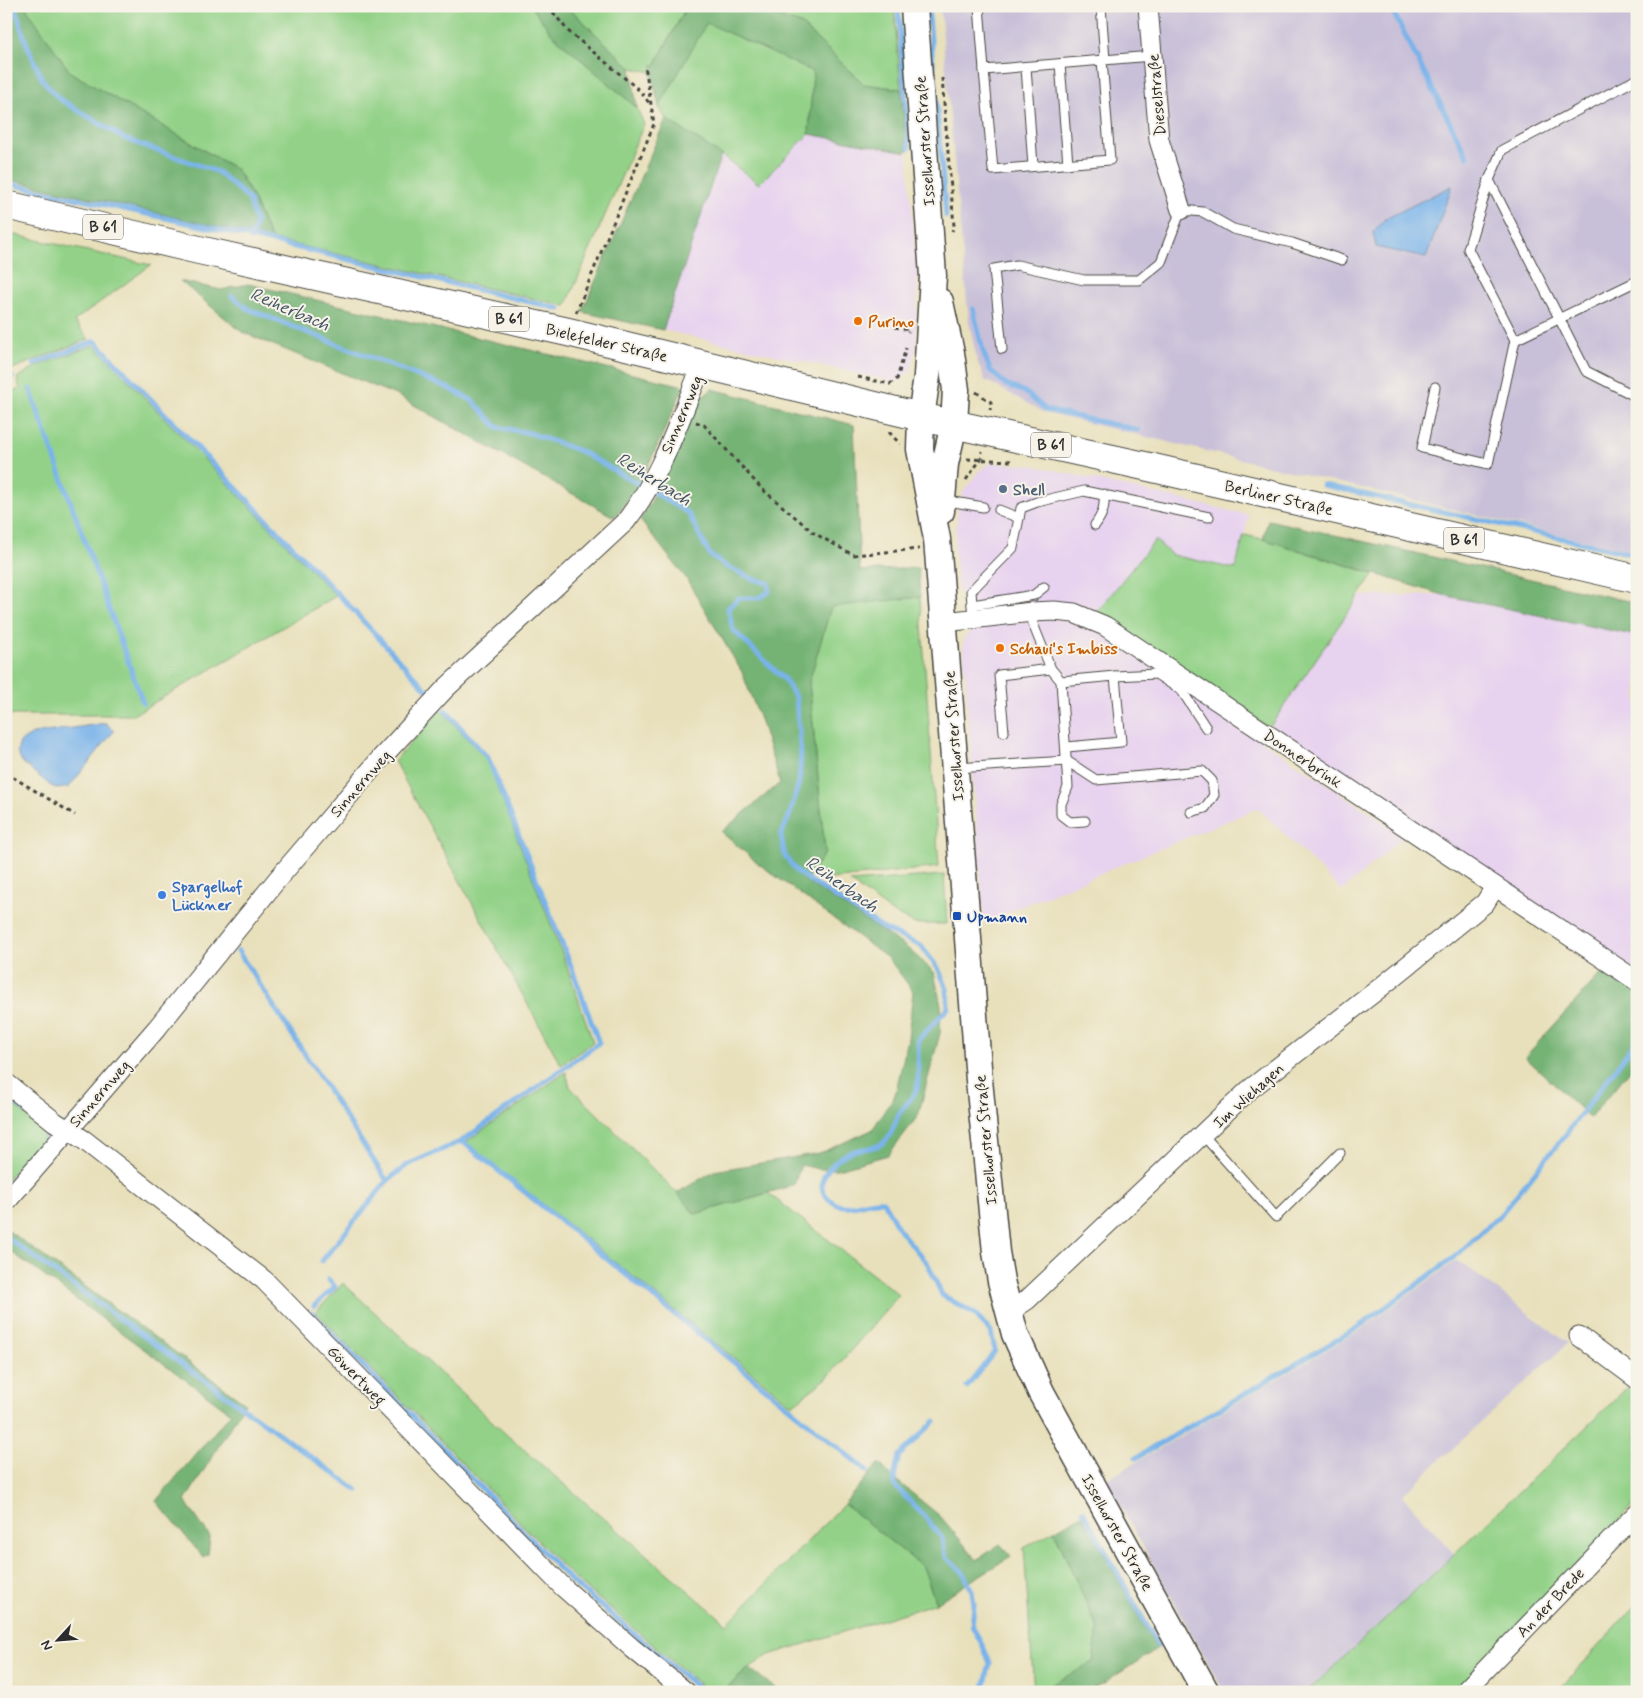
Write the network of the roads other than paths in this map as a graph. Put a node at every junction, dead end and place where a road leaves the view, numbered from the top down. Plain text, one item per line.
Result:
1 (914, 6) edge
2 (979, 6) edge
3 (1101, 6) edge
4 (1148, 6) edge
5 (1152, 56) junction
6 (1103, 60) junction
7 (1060, 64) junction
8 (1026, 67) junction
9 (984, 70) junction
10 (1637, 79) edge
11 (1068, 164) junction
12 (1033, 166) junction
13 (1489, 180) junction
14 (6, 205) edge
15 (1181, 210) junction
16 (1342, 260) dead end
17 (933, 276) junction
18 (1637, 281) edge
19 (1560, 318) junction
20 (1515, 340) junction
21 (1002, 349) dead end
22 (702, 365) junction
23 (1435, 387) dead end
24 (1637, 397) edge
25 (921, 417) junction
26 (954, 424) junction
27 (1104, 494) junction
28 (936, 499) junction
29 (982, 507) dead end
30 (999, 510) dead end
31 (1209, 517) dead end
32 (1019, 518) junction
33 (1095, 525) dead end
34 (1637, 580) edge
35 (1044, 587) dead end
36 (973, 612) junction
37 (1032, 612) junction
38 (945, 622) junction
39 (1051, 669) junction
40 (1115, 676) junction
41 (1061, 681) junction
42 (1206, 728) dead end
43 (1004, 732) dead end
44 (1066, 747) junction
45 (1067, 761) junction
46 (956, 768) junction
47 (1191, 812) dead end
48 (1085, 821) dead end
49 (1495, 887) junction
50 (1637, 981) edge
51 (6, 1083) edge
52 (68, 1129) junction
53 (1203, 1135) junction
54 (1340, 1153) dead end
55 (6, 1202) edge
56 (1008, 1309) junction
57 (1579, 1336) dead end
58 (1637, 1379) edge
59 (1637, 1513) edge
60 (686, 1692) edge
61 (1206, 1692) edge
62 (1464, 1692) edge

1 - 17 street, Isselhorster Straße
2 - 9 lane
3 - 6 lane
4 - 5 street, Dieselstraße
5 - 6 lane
5 - 15 street, Dieselstraße
6 - 7 lane
6 - 11 lane
7 - 8 lane
7 - 11 lane
8 - 9 lane
8 - 12 lane
9 - 12 lane
10 - 13 lane
11 - 12 lane
13 - 19 lane
13 - 20 lane
14 - 22 main road, Bielefelder Straße / B 61
15 - 16 lane
15 - 21 lane
17 - 25 street, Isselhorster Straße
17 - 26 street, Isselhorster Straße
18 - 19 lane
19 - 20 lane
19 - 24 lane
20 - 23 lane
22 - 25 main road, Bielefelder Straße / B 61
22 - 52 street, Sinnernweg
25 - 26 main road, Berliner Straße / B 61
25 - 28 street, Isselhorster Straße
26 - 28 street, Isselhorster Straße
26 - 34 main road, Berliner Straße / B 61
27 - 31 lane
27 - 32 lane
27 - 33 lane
28 - 29 lane
28 - 38 street, Isselhorster Straße
30 - 32 lane
32 - 36 lane
35 - 36 lane
36 - 37 street, Donnerbrink
36 - 38 street, Donnerbrink
37 - 39 lane
37 - 49 street, Donnerbrink
38 - 46 street, Isselhorster Straße
39 - 41 lane
39 - 43 lane
40 - 41 lane
40 - 42 lane
40 - 44 lane
41 - 44 lane
44 - 45 lane
45 - 46 lane
45 - 47 lane
45 - 48 lane
46 - 56 street, Isselhorster Straße
49 - 50 street, Donnerbrink
49 - 53 street, Im Wiehagen
51 - 52 street, Göwertweg
52 - 55 street, Sinnernweg
52 - 60 street, Göwertweg
53 - 54 lane
53 - 56 street, Im Wiehagen
56 - 61 street, Isselhorster Straße
57 - 58 street
59 - 62 street, An der Brede

